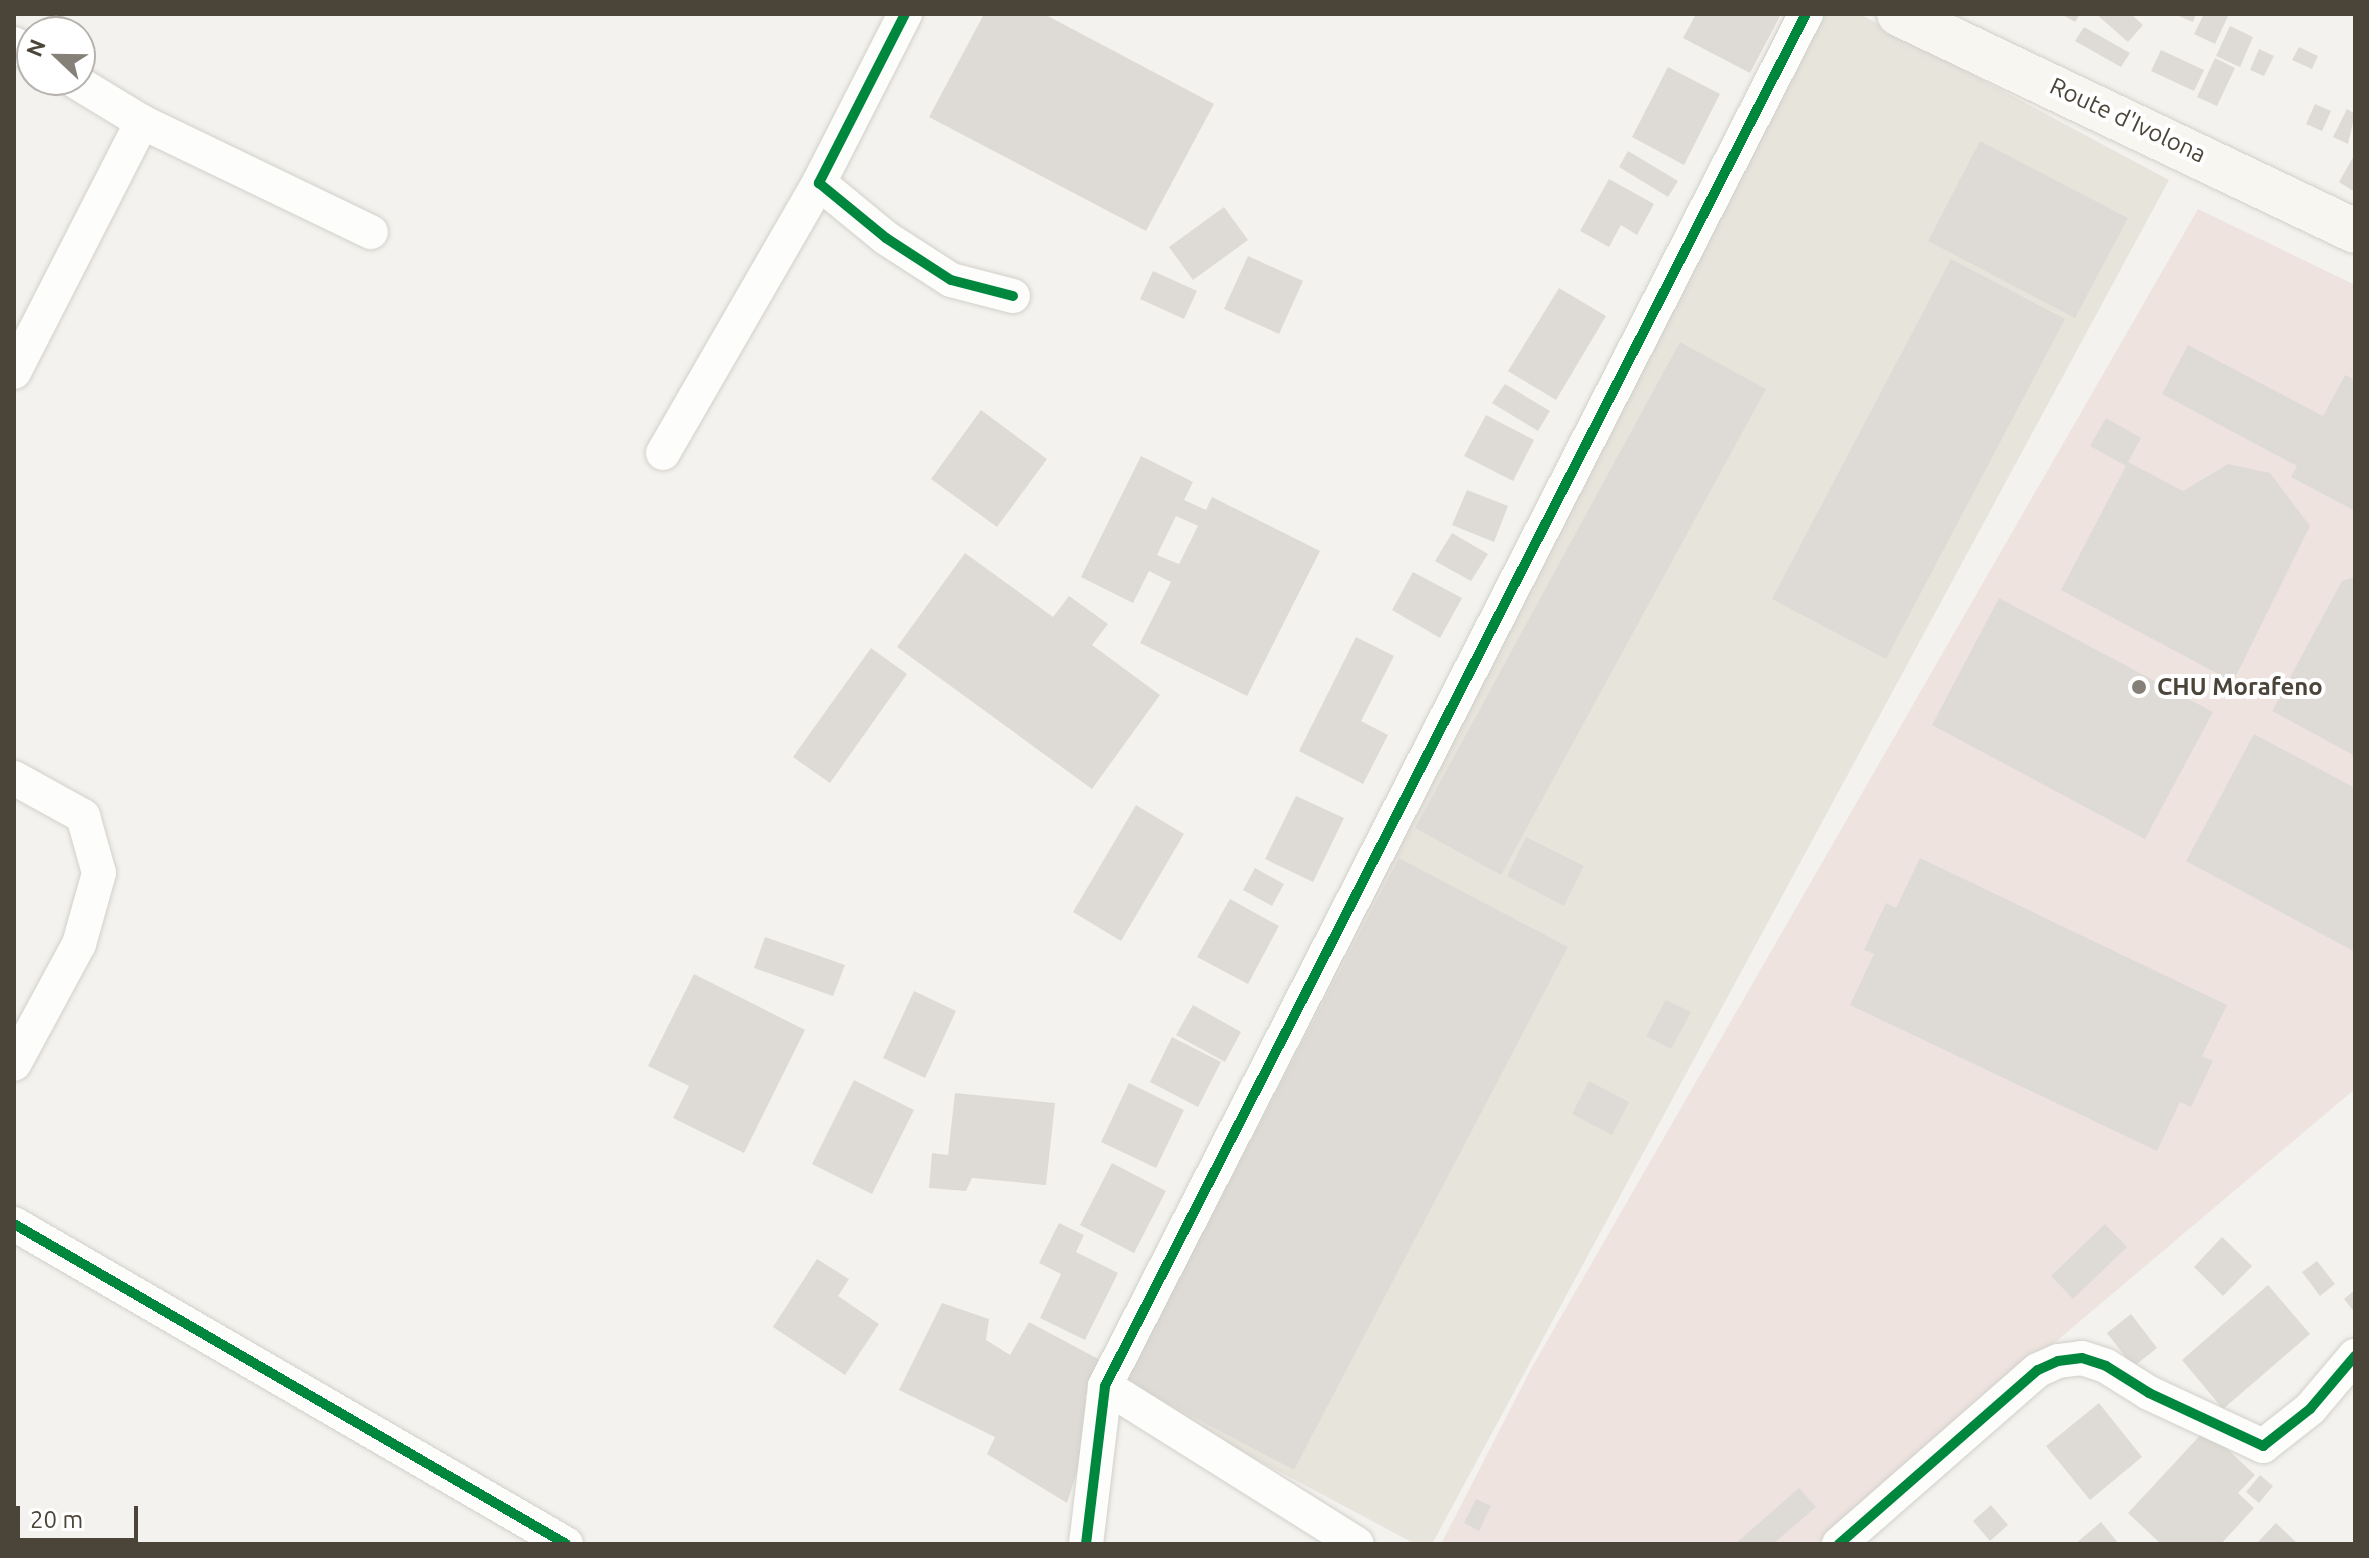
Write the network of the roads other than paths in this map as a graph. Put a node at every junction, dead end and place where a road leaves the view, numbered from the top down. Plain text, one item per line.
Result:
1 (905, 14) edge
2 (1806, 14) edge
3 (1899, 14) edge
4 (96, 94) edge
5 (142, 122) junction
6 (819, 183) junction
7 (2355, 231) edge
8 (371, 232) dead end
9 (1013, 296) dead end
10 (14, 372) edge
11 (663, 453) dead end
12 (14, 778) edge
13 (14, 1064) edge
14 (14, 1224) edge
15 (2355, 1356) edge
16 (1105, 1386) junction
17 (566, 1544) edge
18 (1086, 1544) edge
19 (1357, 1544) edge
20 (1839, 1544) edge

1 - 6 street
2 - 16 street
3 - 7 main road, Route d'Ivolona
4 - 5 street
5 - 8 street
5 - 10 street
6 - 9 street
6 - 11 street
12 - 13 street
14 - 17 street
15 - 20 street
16 - 18 street
16 - 19 street

